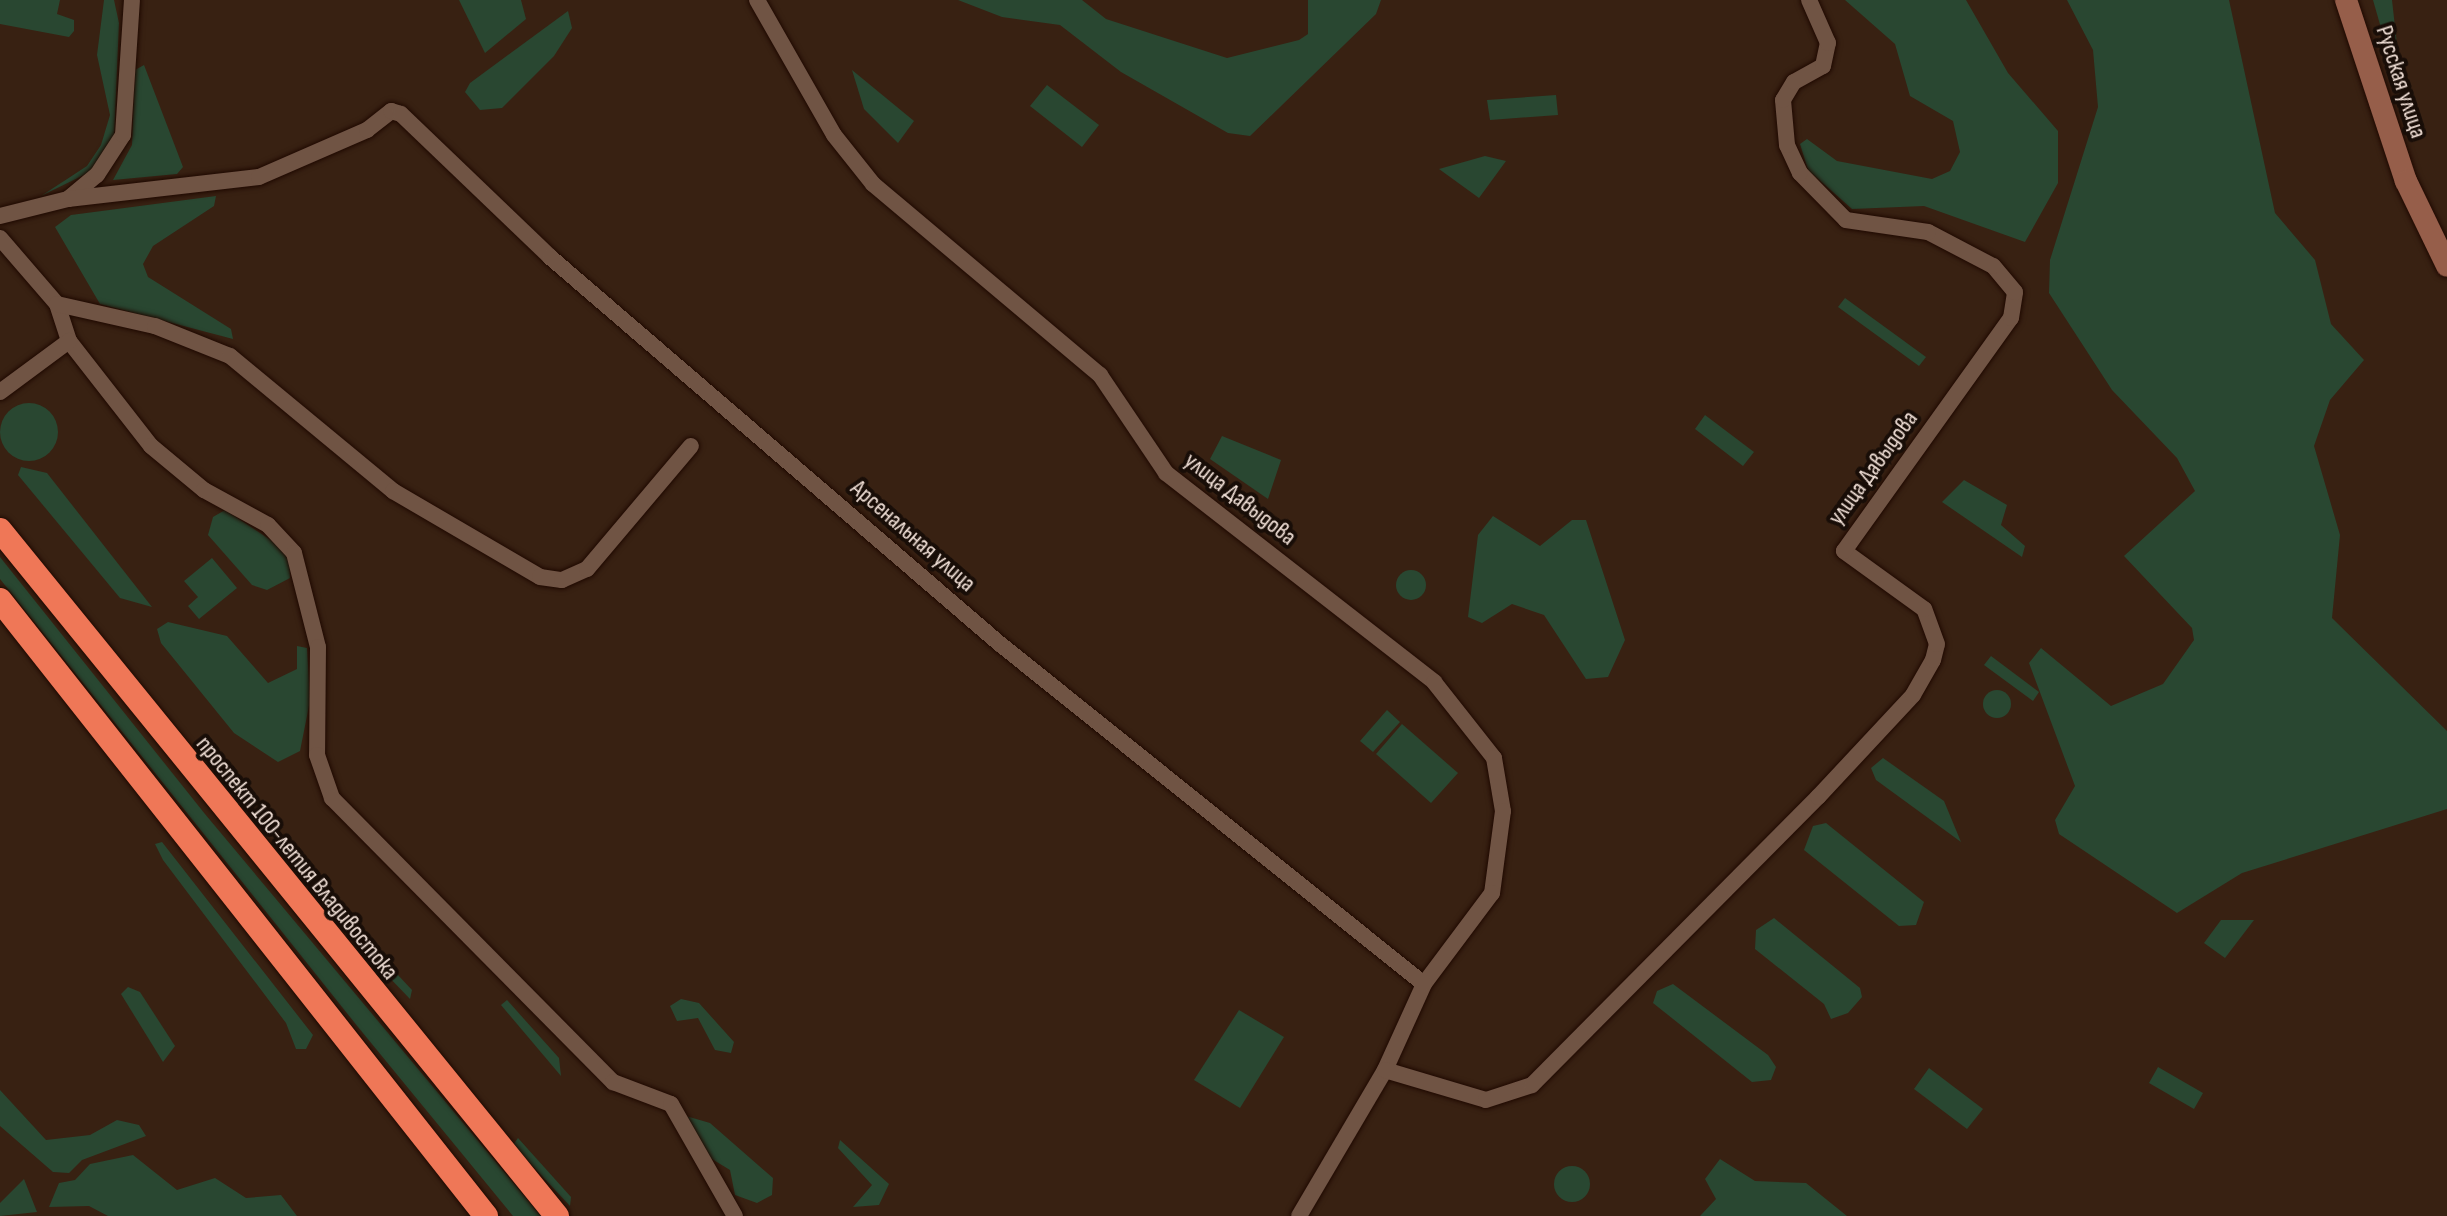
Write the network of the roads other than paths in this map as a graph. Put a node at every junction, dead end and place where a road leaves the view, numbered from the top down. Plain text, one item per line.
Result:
1 (132, 0) edge
2 (757, 0) edge
3 (1809, 0) edge
4 (2346, 0) edge
5 (68, 199) junction
6 (0, 216) edge
7 (0, 238) edge
8 (2447, 266) edge
9 (57, 304) junction
10 (69, 341) junction
11 (0, 392) edge
12 (691, 446) dead end
13 (0, 530) edge
14 (0, 600) edge
15 (1424, 984) junction
16 (1385, 1070) junction
17 (486, 1216) edge
18 (557, 1216) edge
19 (735, 1216) edge
20 (1299, 1216) edge

1 - 5 street
2 - 15 street, улица Давыдова
3 - 16 street, улица Давыдова
4 - 8 street, Русская улица
5 - 6 street
5 - 15 street, Арсенальная улица
7 - 9 street
9 - 10 street
9 - 12 street
10 - 11 street
10 - 19 street
13 - 18 highway, проспект 100-летия Владивостока
14 - 17 highway
15 - 16 street, улица Давыдова
16 - 20 street, улица Давыдова

